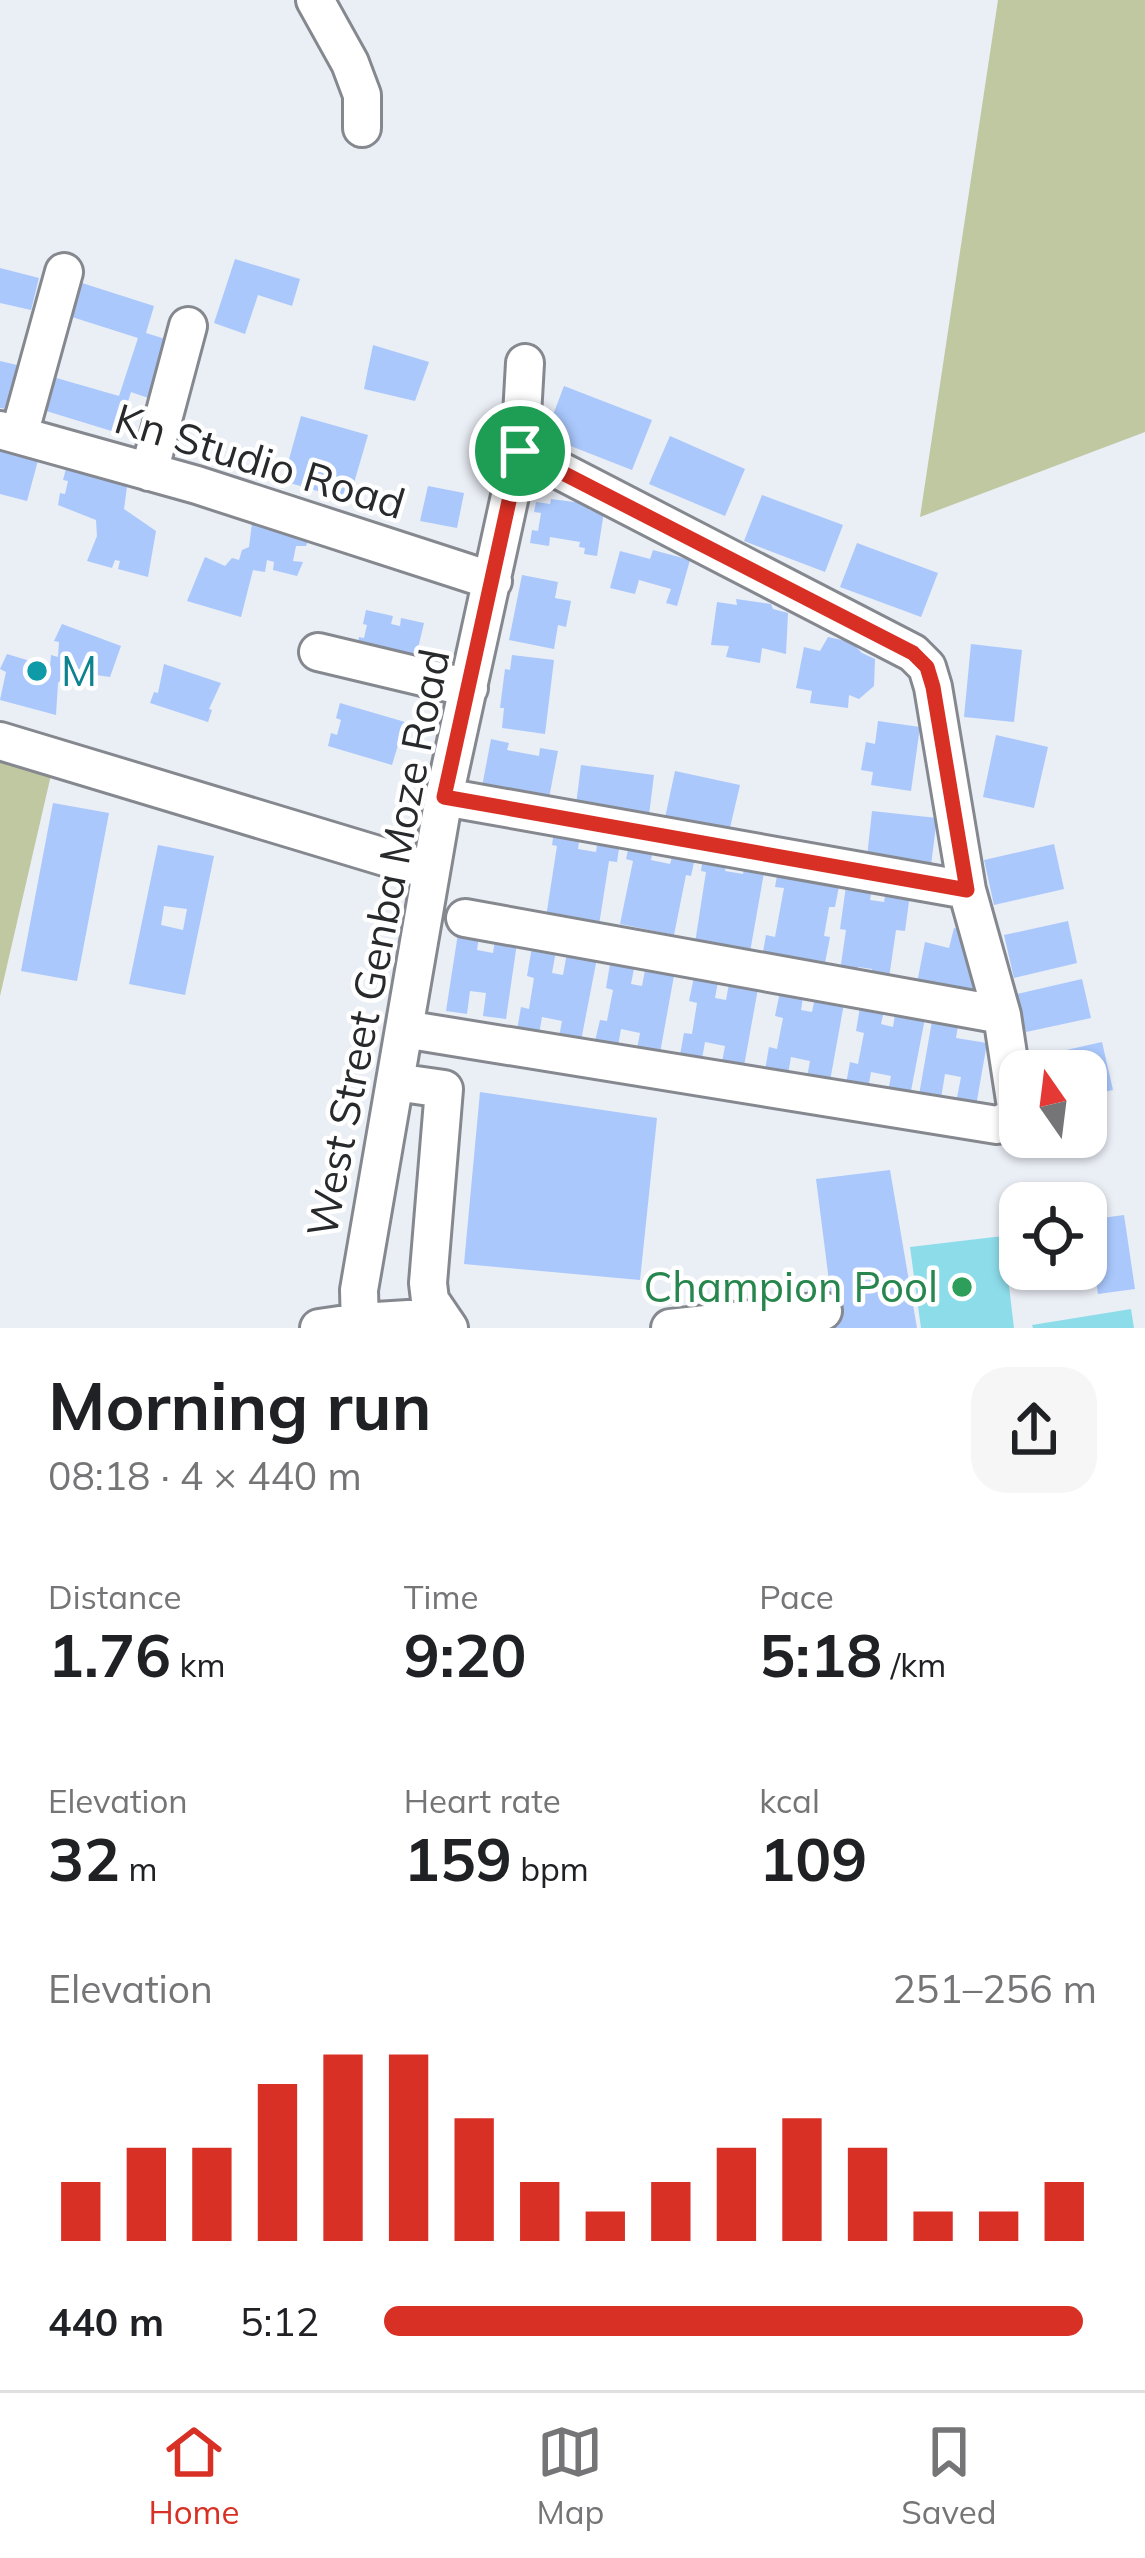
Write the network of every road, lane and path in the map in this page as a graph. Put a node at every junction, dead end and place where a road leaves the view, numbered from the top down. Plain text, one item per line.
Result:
1 (315, 0) edge
2 (362, 128) dead end
3 (64, 272) dead end
4 (188, 326) dead end
5 (525, 363) dead end
6 (9, 432) edge
7 (520, 451) junction
8 (149, 472) junction
9 (493, 581) junction
10 (318, 652) dead end
11 (469, 688) junction
12 (0, 741) edge
13 (444, 797) junction
14 (431, 872) junction
15 (967, 890) junction
16 (465, 918) dead end
17 (1001, 1015) junction
18 (404, 1029) junction
19 (395, 1082) junction
20 (823, 1311) dead end
21 (445, 1323) edge
22 (360, 1325) edge
23 (319, 1328) edge
24 (670, 1328) edge

1 - 2 street
3 - 6 street
4 - 8 street
5 - 7 street, West Street Genba Moze Road
6 - 8 street, Kn Studio Road
7 - 9 street, West Street Genba Moze Road
7 - 15 street
8 - 9 street, Kn Studio Road
9 - 11 street, West Street Genba Moze Road
10 - 11 street
11 - 13 street, West Street Genba Moze Road
12 - 14 street
13 - 14 street, West Street Genba Moze Road
13 - 15 street
14 - 18 street, West Street Genba Moze Road
15 - 17 street
16 - 17 street
17 - 18 street
18 - 19 street, West Street Genba Moze Road
19 - 21 street
19 - 22 street, West Street Genba Moze Road
20 - 24 street
21 - 22 street
22 - 23 street

